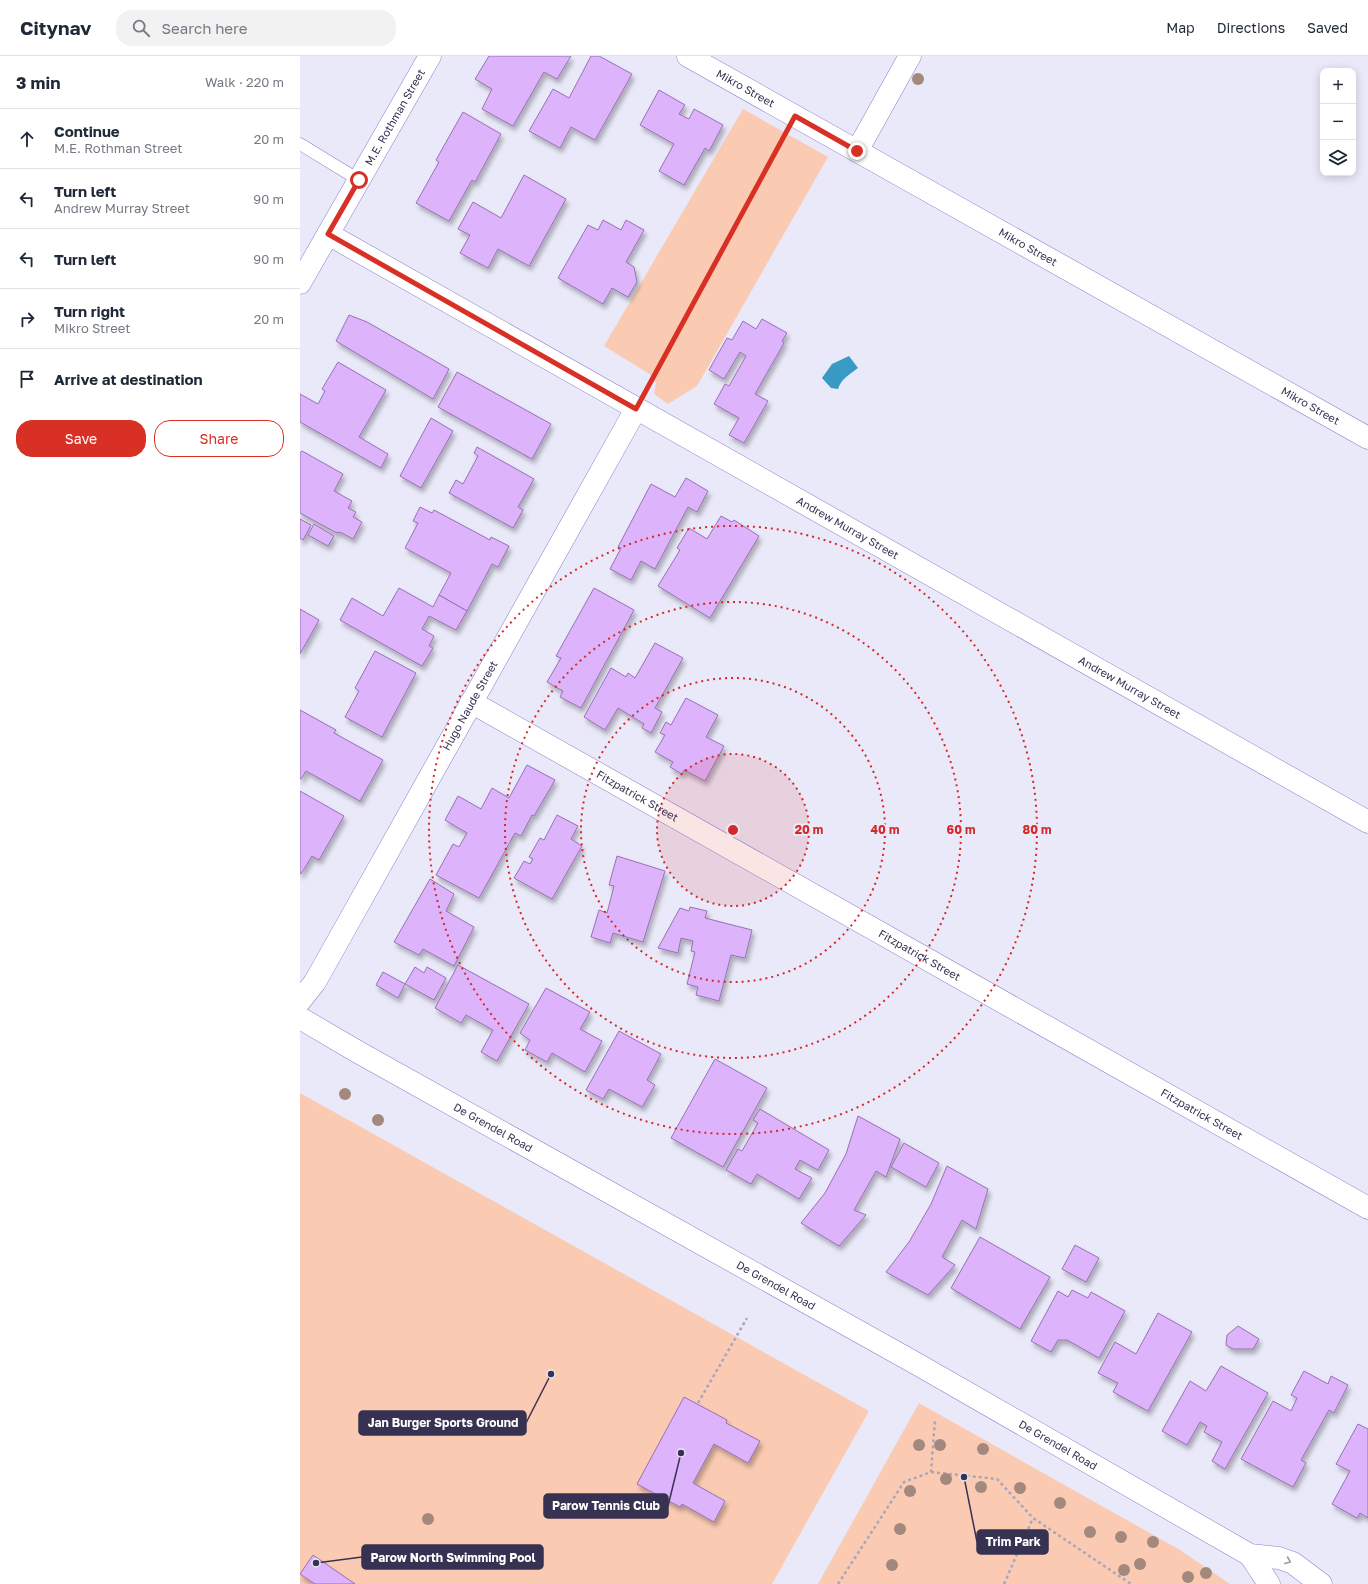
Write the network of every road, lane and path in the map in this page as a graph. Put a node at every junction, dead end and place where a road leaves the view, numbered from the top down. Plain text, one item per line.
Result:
1 (430, 56) edge
2 (688, 56) edge
3 (910, 56) edge
4 (795, 116) junction
5 (300, 144) edge
6 (857, 151) junction
7 (359, 180) junction
8 (328, 234) junction
9 (303, 271) edge
10 (636, 409) junction
11 (1368, 438) edge
12 (471, 702) junction
13 (1368, 822) edge
14 (300, 1001) edge
15 (300, 1018) edge
16 (1368, 1208) edge
17 (747, 1318) dead end
18 (698, 1403) dead end
19 (935, 1420) dead end
20 (931, 1472) junction
21 (1033, 1518) junction
22 (1250, 1555) junction
23 (838, 1584) edge
24 (1004, 1584) edge
25 (1131, 1584) edge
26 (1269, 1584) edge
27 (1321, 1584) edge

1 - 7 street, M.E. Rothman Street
2 - 4 street, Mikro Street
3 - 6 street
4 - 6 street, Mikro Street
4 - 10 path
5 - 7 lane
6 - 11 street, Mikro Street
7 - 8 street, M.E. Rothman Street
8 - 9 street, M.E. Rothman Street
8 - 10 street, Andrew Murray Street
10 - 12 street, Hugo Naude Street
10 - 13 street, Andrew Murray Street
12 - 14 street, Hugo Naude Street
12 - 16 street, Fitzpatrick Street
15 - 22 street, De Grendel Road
17 - 18 path
19 - 20 path
20 - 21 path
20 - 23 path
21 - 24 path
21 - 25 path
22 - 26 street, De Grendel Road
22 -> 27 street, De Grendel Road

